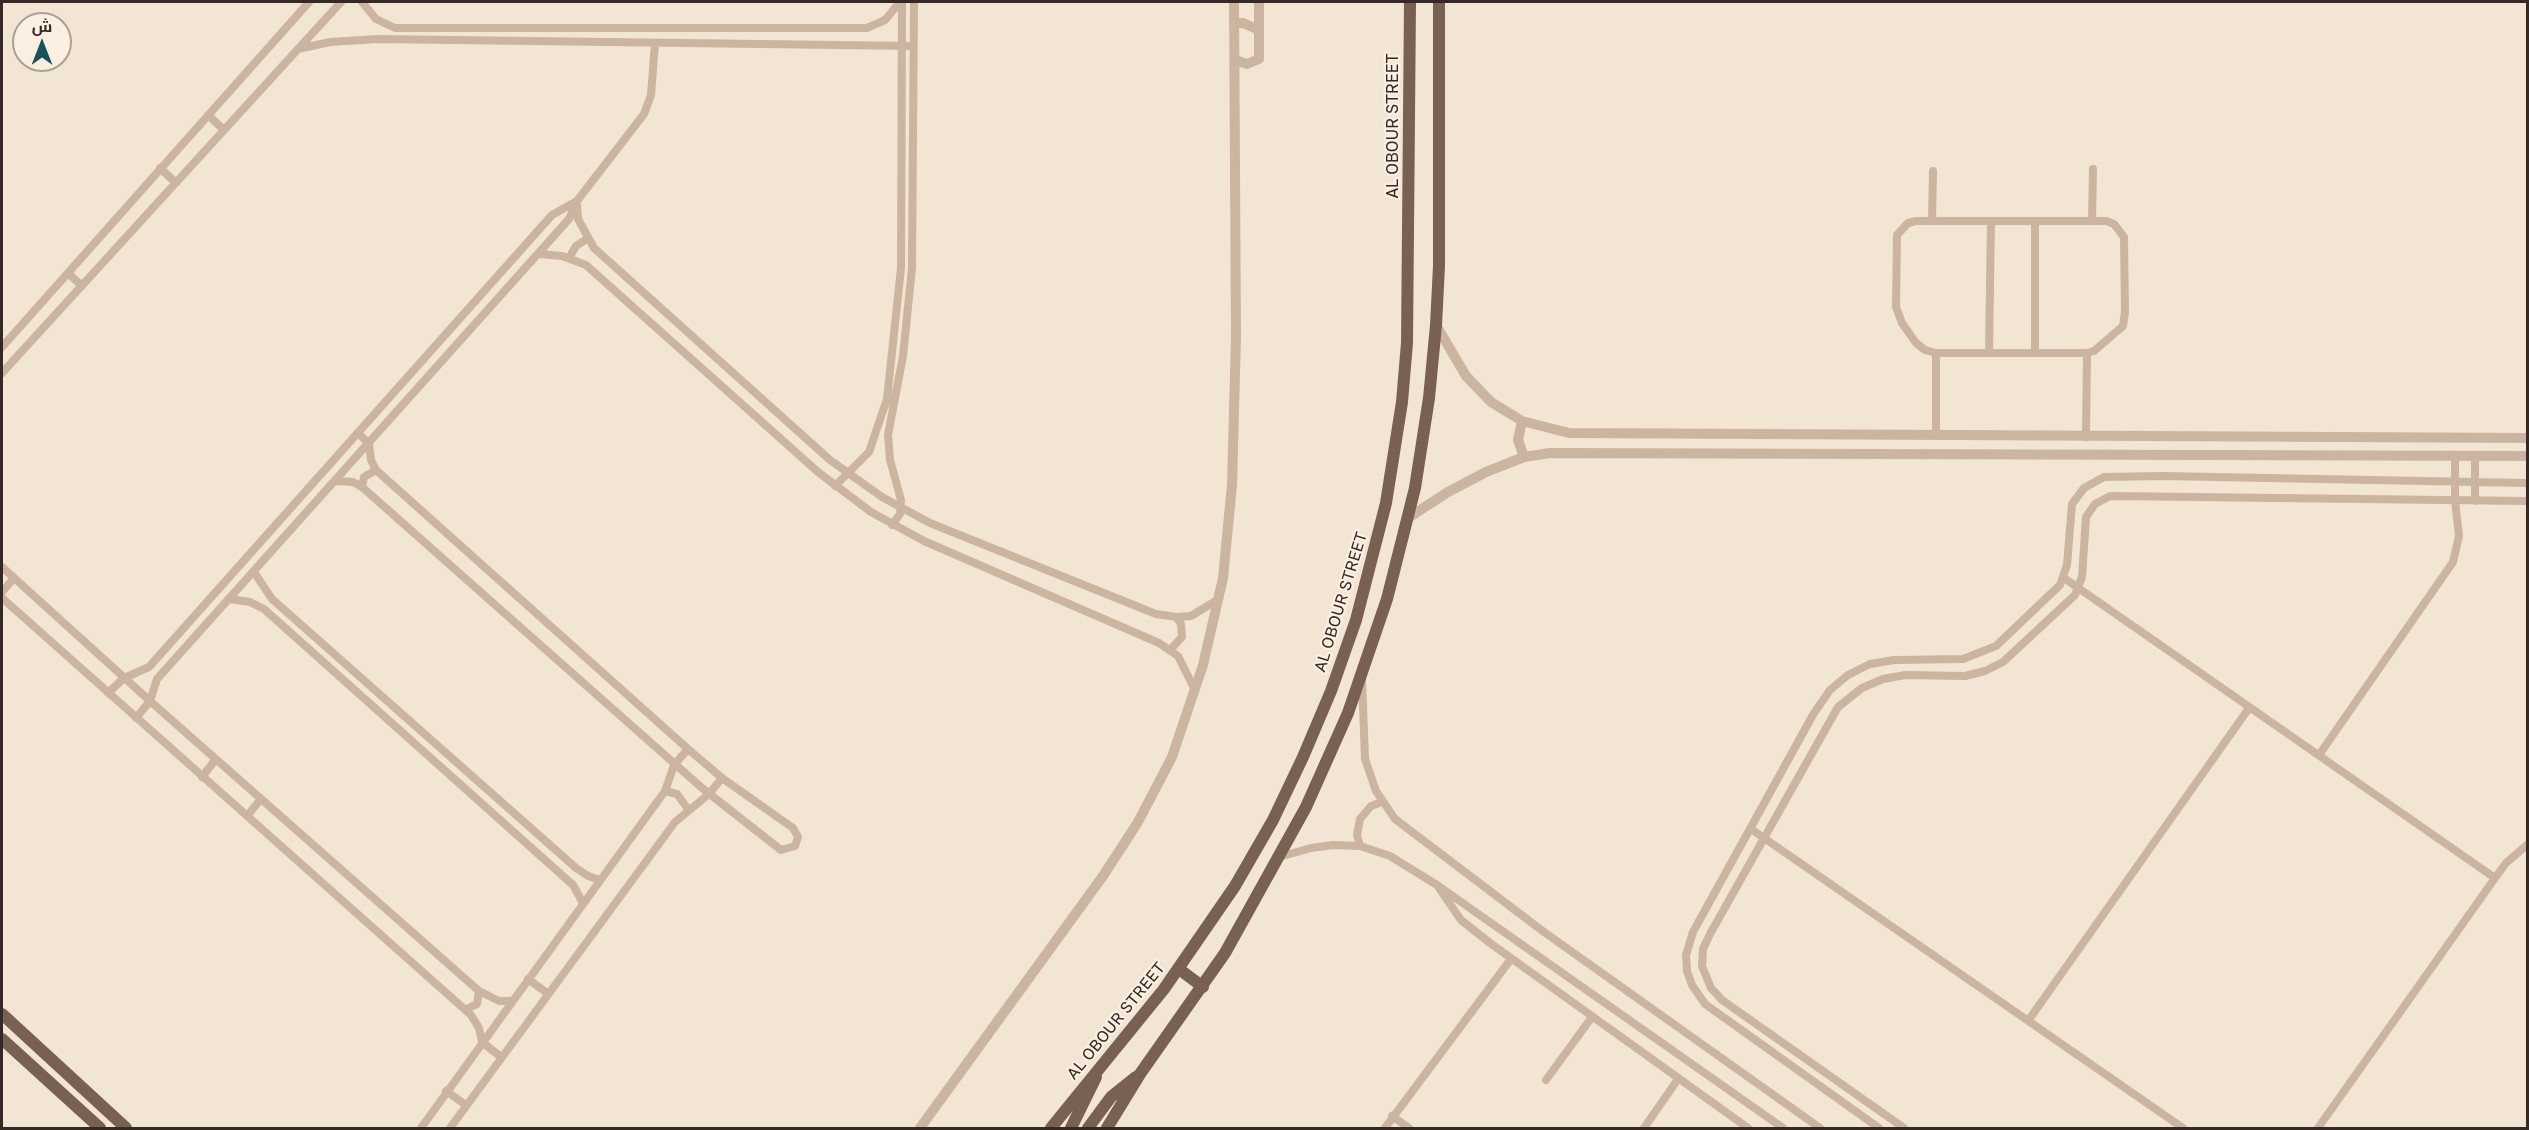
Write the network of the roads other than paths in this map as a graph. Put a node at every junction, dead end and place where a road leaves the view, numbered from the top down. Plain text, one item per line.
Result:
1 (309, 2) edge
2 (341, 2) edge
3 (362, 2) edge
4 (901, 2) edge
5 (914, 2) edge
6 (1234, 2) edge
7 (1259, 2) edge
8 (1410, 2) edge
9 (1439, 2) edge
10 (1234, 23) junction
11 (414, 28) junction
12 (588, 28) junction
13 (1259, 30) junction
14 (414, 39) junction
15 (588, 42) junction
16 (655, 43) junction
17 (902, 45) junction
18 (913, 46) junction
19 (298, 49) junction
20 (1235, 60) junction
21 (208, 115) junction
22 (224, 130) junction
23 (160, 168) junction
24 (2093, 169) dead end
25 (1933, 171) dead end
26 (176, 183) junction
27 (577, 201) junction
28 (902, 203) junction
29 (912, 203) junction
30 (1932, 221) junction
31 (1991, 221) junction
32 (2036, 221) junction
33 (2092, 221) junction
34 (588, 238) junction
35 (539, 254) junction
36 (569, 258) junction
37 (68, 273) junction
38 (82, 286) junction
39 (676, 320) junction
40 (1436, 325) junction
41 (664, 333) junction
42 (2, 347) edge
43 (1936, 353) junction
44 (1989, 353) junction
45 (2035, 353) junction
46 (2087, 353) junction
47 (726, 367) junction
48 (3, 368) edge
49 (715, 379) junction
50 (780, 416) junction
51 (1522, 422) junction
52 (768, 428) junction
53 (359, 434) junction
54 (1936, 435) junction
55 (2086, 437) junction
56 (2447, 437) junction
57 (2528, 438) edge
58 (873, 443) junction
59 (369, 444) junction
60 (888, 449) junction
61 (2451, 455) junction
62 (2475, 456) junction
63 (2528, 456) edge
64 (1524, 457) junction
65 (376, 470) junction
66 (848, 472) junction
67 (336, 481) junction
68 (2455, 482) junction
69 (2475, 483) junction
70 (2528, 483) edge
71 (835, 486) junction
72 (362, 487) junction
73 (2455, 501) junction
74 (2475, 501) junction
75 (2528, 501) edge
76 (901, 508) junction
77 (1408, 518) junction
78 (892, 525) junction
79 (2, 567) edge
80 (254, 572) junction
81 (14, 578) junction
82 (2064, 578) junction
83 (2079, 588) junction
84 (265, 591) junction
85 (2, 592) edge
86 (2, 598) edge
87 (230, 599) junction
88 (1219, 599) junction
89 (255, 604) junction
90 (1176, 617) junction
91 (1170, 650) junction
92 (149, 667) junction
93 (1362, 676) junction
94 (124, 678) junction
95 (157, 679) junction
96 (1195, 690) junction
97 (108, 693) junction
98 (150, 701) junction
99 (2249, 708) junction
100 (136, 718) junction
101 (688, 749) junction
102 (2319, 755) junction
103 (448, 756) junction
104 (216, 759) junction
105 (674, 765) junction
106 (440, 766) junction
107 (202, 777) junction
108 (722, 778) junction
109 (665, 792) junction
110 (709, 794) junction
111 (261, 799) junction
112 (1382, 802) junction
113 (688, 809) junction
114 (247, 816) junction
115 (1751, 829) junction
116 (1764, 837) junction
117 (2528, 844) edge
118 (1360, 846) junction
119 (1278, 857) junction
120 (582, 873) junction
121 (2494, 878) junction
122 (600, 880) junction
123 (573, 885) junction
124 (1437, 885) junction
125 (584, 903) junction
126 (1510, 959) junction
127 (1179, 969) junction
128 (528, 979) junction
129 (1203, 987) junction
130 (479, 991) junction
131 (547, 993) junction
132 (512, 1001) junction
133 (465, 1010) junction
134 (2, 1014) edge
135 (1592, 1017) junction
136 (2028, 1021) junction
137 (1760, 1026) junction
138 (1752, 1038) junction
139 (2, 1039) edge
140 (482, 1042) junction
141 (501, 1057) junction
142 (1099, 1068) junction
143 (1140, 1074) junction
144 (1678, 1079) junction
145 (1546, 1080) dead end
146 (446, 1092) junction
147 (466, 1105) junction
148 (1392, 1116) junction
149 (100, 1128) edge
150 (126, 1128) edge
151 (421, 1128) edge
152 (450, 1128) edge
153 (920, 1128) edge
154 (1051, 1128) edge
155 (1071, 1128) edge
156 (1088, 1128) edge
157 (1107, 1128) edge
158 (1384, 1128) edge
159 (1409, 1128) edge
160 (1644, 1128) edge
161 (1749, 1128) edge
162 (1783, 1128) edge
163 (1820, 1128) edge
164 (1879, 1128) edge
165 (1904, 1128) edge
166 (2183, 1128) edge
167 (2319, 1128) edge

1 - 21 street
2 - 19 street
3 - 11 street
4 - 12 street
4 - 17 street
5 - 18 street
6 - 10 street
7 - 13 street
8 - 127 main road, AL OBOUR STREET
9 - 40 main road
10 - 13 street
10 - 20 street
11 - 12 street
11 - 14 street
12 - 15 street
13 - 20 street
14 - 15 street
14 - 19 street
15 - 16 street
16 - 17 street
16 - 27 street
17 - 18 street
17 - 28 street
18 - 29 street
19 - 22 street
20 - 88 street
21 - 22 street
21 - 23 street
22 - 26 street
23 - 26 street
23 - 37 street
24 - 33 street
25 - 30 street
26 - 38 street
27 - 34 street
27 - 35 street
27 - 53 street
28 - 29 street
28 - 58 street
29 - 60 street
30 - 31 street
30 - 43 street
31 - 32 street
31 - 44 street
32 - 33 street
32 - 45 street
33 - 46 street
34 - 36 street
34 - 39 street
35 - 36 street
35 - 59 street
36 - 41 street
37 - 38 street
37 - 42 street
38 - 48 street
39 - 41 street
39 - 47 street
40 - 51 street
40 - 77 main road
41 - 49 street
43 - 44 street
43 - 54 street
44 - 45 street
45 - 46 street
46 - 55 street
47 - 49 street
47 - 50 street
49 - 52 street
50 - 52 street
50 - 66 street
51 - 54 street
51 - 64 street
52 - 71 street
53 - 59 street
53 - 92 street
54 - 55 street
55 - 56 street
56 - 57 street
56 - 61 street
58 - 60 street
58 - 66 street
59 - 65 street
59 - 67 street
60 - 76 street
61 - 62 street
61 - 64 street
61 - 68 street
62 - 63 street
62 - 69 street
64 - 77 street
65 - 72 street
65 - 101 street
66 - 71 street
66 - 76 street
67 - 72 street
67 - 80 street
68 - 69 street
68 - 73 street
68 - 82 street
69 - 70 street
69 - 74 street
71 - 78 street
72 - 105 street
73 - 74 street
73 - 83 street
73 - 102 street
74 - 75 street
76 - 78 street
76 - 90 street
77 - 93 main road
78 - 91 street
79 - 81 street
80 - 84 street
80 - 87 street
81 - 85 street
81 - 94 street
82 - 83 street
82 - 115 street
83 - 99 street
83 - 116 street
84 - 89 street
84 - 103 street
86 - 97 street
87 - 89 street
87 - 95 street
88 - 90 street
88 - 96 street
89 - 106 street
90 - 91 street
91 - 96 street
92 - 94 street
92 - 95 street
93 - 112 street
93 - 119 main road
94 - 97 street
94 - 98 street
95 - 98 street
96 - 153 street
97 - 100 street
98 - 100 street
98 - 104 street
99 - 102 street
99 - 136 street
100 - 107 street
101 - 105 street
101 - 108 street
102 - 121 street
103 - 106 street
103 - 120 street
104 - 107 street
104 - 111 street
105 - 109 street
105 - 110 street
106 - 123 street
107 - 114 street
108 - 110 street
108 - 110 street
109 - 113 street
109 - 122 street
110 - 113 street
111 - 114 street
111 - 130 street
112 - 118 street
112 - 163 street
113 - 131 street
114 - 133 street
115 - 116 street
115 - 138 street
116 - 136 street
116 - 137 street
117 - 121 street
118 - 119 street
118 - 124 street
119 - 129 main road
120 - 122 street
120 - 123 street
121 - 167 street
122 - 125 street
123 - 125 street
124 - 126 street
124 - 162 street
125 - 128 street
126 - 135 street
126 - 148 street
127 - 129 main road
127 - 142 main road, AL OBOUR STREET
128 - 131 street
128 - 132 street
129 - 143 main road
130 - 132 street
130 - 133 street
131 - 141 street
132 - 140 street
133 - 140 street
134 - 150 main road
135 - 144 street
135 - 145 street
136 - 166 street
137 - 138 street
137 - 165 street
138 - 164 street
139 - 149 main road
140 - 141 street
140 - 146 street
141 - 147 street
142 - 154 main road, AL OBOUR STREET
142 - 155 main road
143 - 156 main road
143 - 157 main road
144 - 160 street
144 - 161 street
146 - 147 street
146 - 151 street
147 - 152 street
148 - 158 street
148 - 159 street

